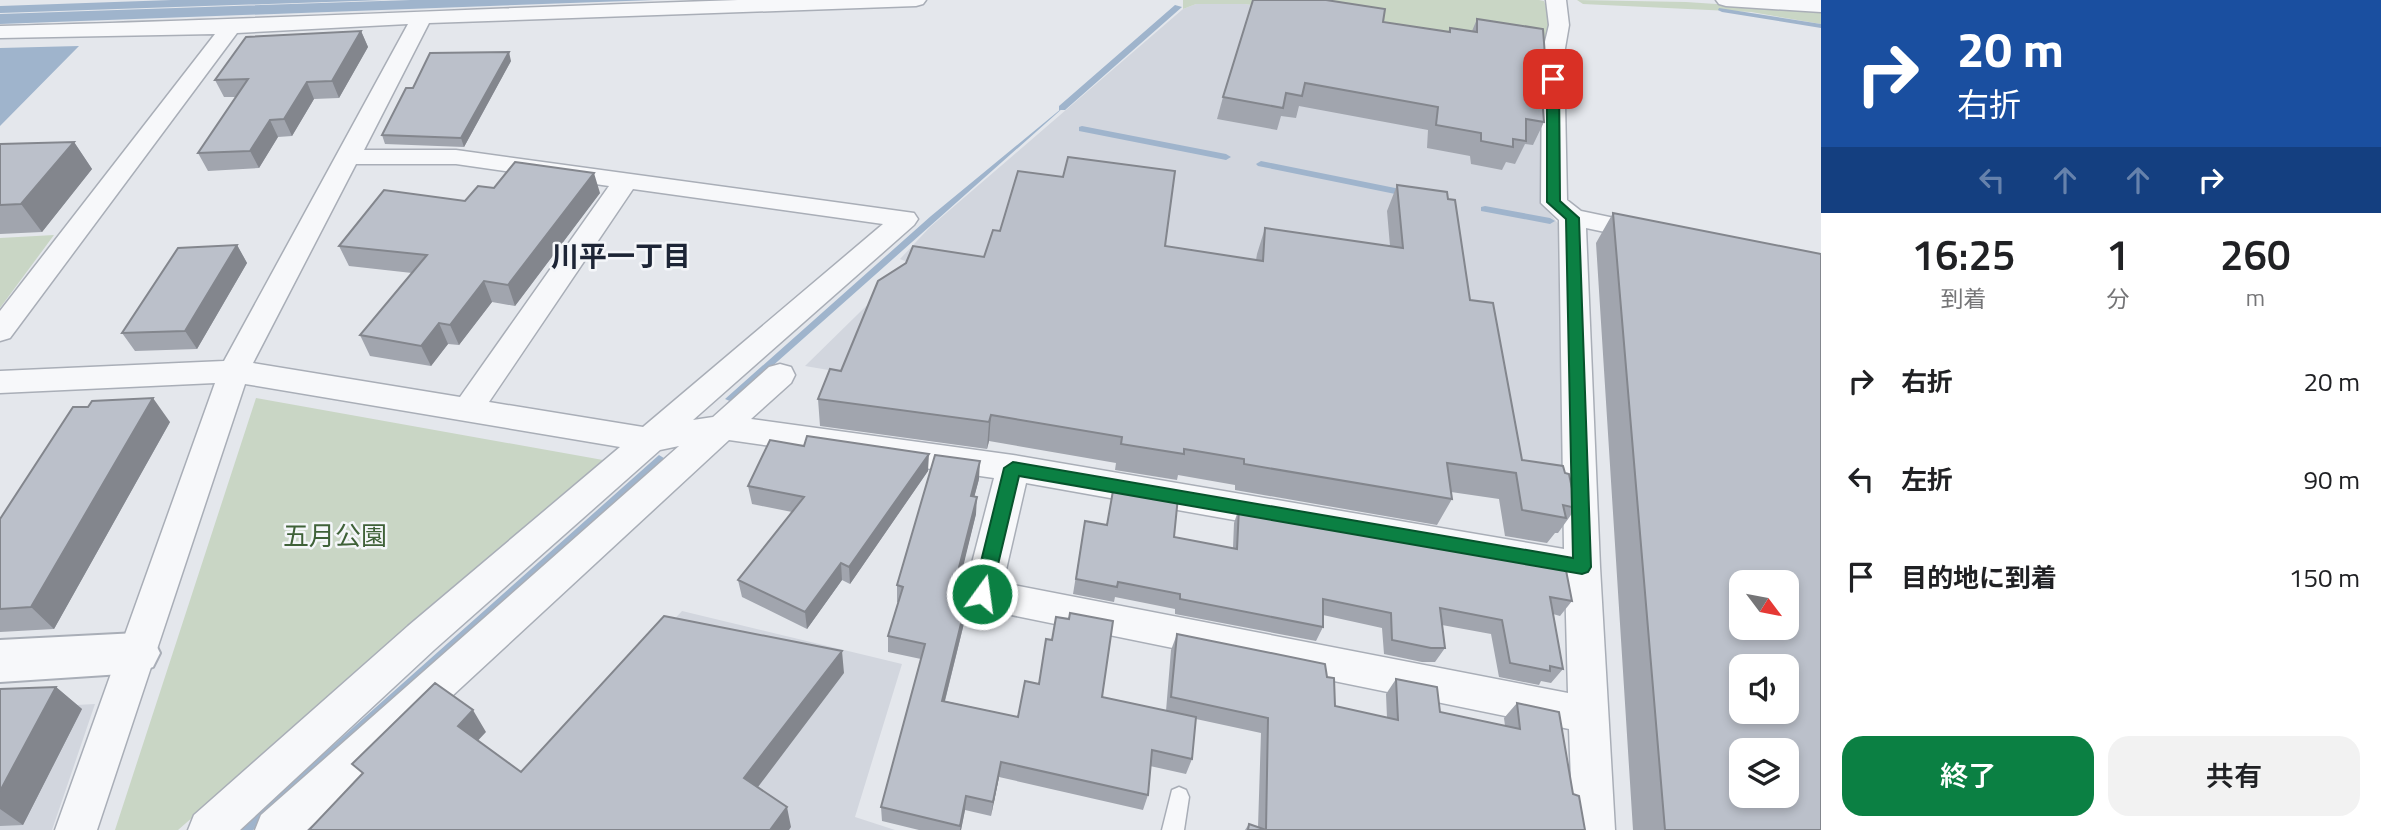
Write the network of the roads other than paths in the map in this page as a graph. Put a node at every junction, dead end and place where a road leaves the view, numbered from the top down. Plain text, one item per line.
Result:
1 (916, 0) edge
2 (1556, 0) edge
3 (1726, 0) edge
4 (1821, 6) edge
5 (422, 17) junction
6 (231, 27) junction
7 (0, 32) edge
8 (346, 157) junction
9 (626, 180) junction
10 (1572, 218) junction
11 (1677, 239) edge
12 (0, 331) edge
13 (234, 371) junction
14 (780, 375) dead end
15 (0, 382) edge
16 (468, 409) junction
17 (722, 427) junction
18 (649, 440) junction
19 (1013, 468) junction
20 (1582, 567) junction
21 (137, 653) junction
22 (0, 661) edge
23 (1588, 715) junction
24 (1179, 797) dead end
25 (76, 830) edge
26 (209, 830) edge
27 (276, 830) edge
28 (1173, 830) edge
29 (1594, 830) edge

1 - 5 street
2 - 10 street
3 - 4 street
5 - 6 street
5 - 8 street
6 - 7 street
6 - 12 street
8 - 9 street
8 - 13 street
9 - 16 street
9 - 18 street
10 - 11 street
10 - 20 street
13 - 15 street
13 - 16 street
13 - 21 street
14 - 17 street
16 - 18 street
17 - 18 street
17 - 19 street
17 - 27 street
18 - 26 street
19 - 20 street
19 - 23 street
20 - 23 street
21 - 22 street
21 - 25 street
23 - 29 street
24 - 28 lane

